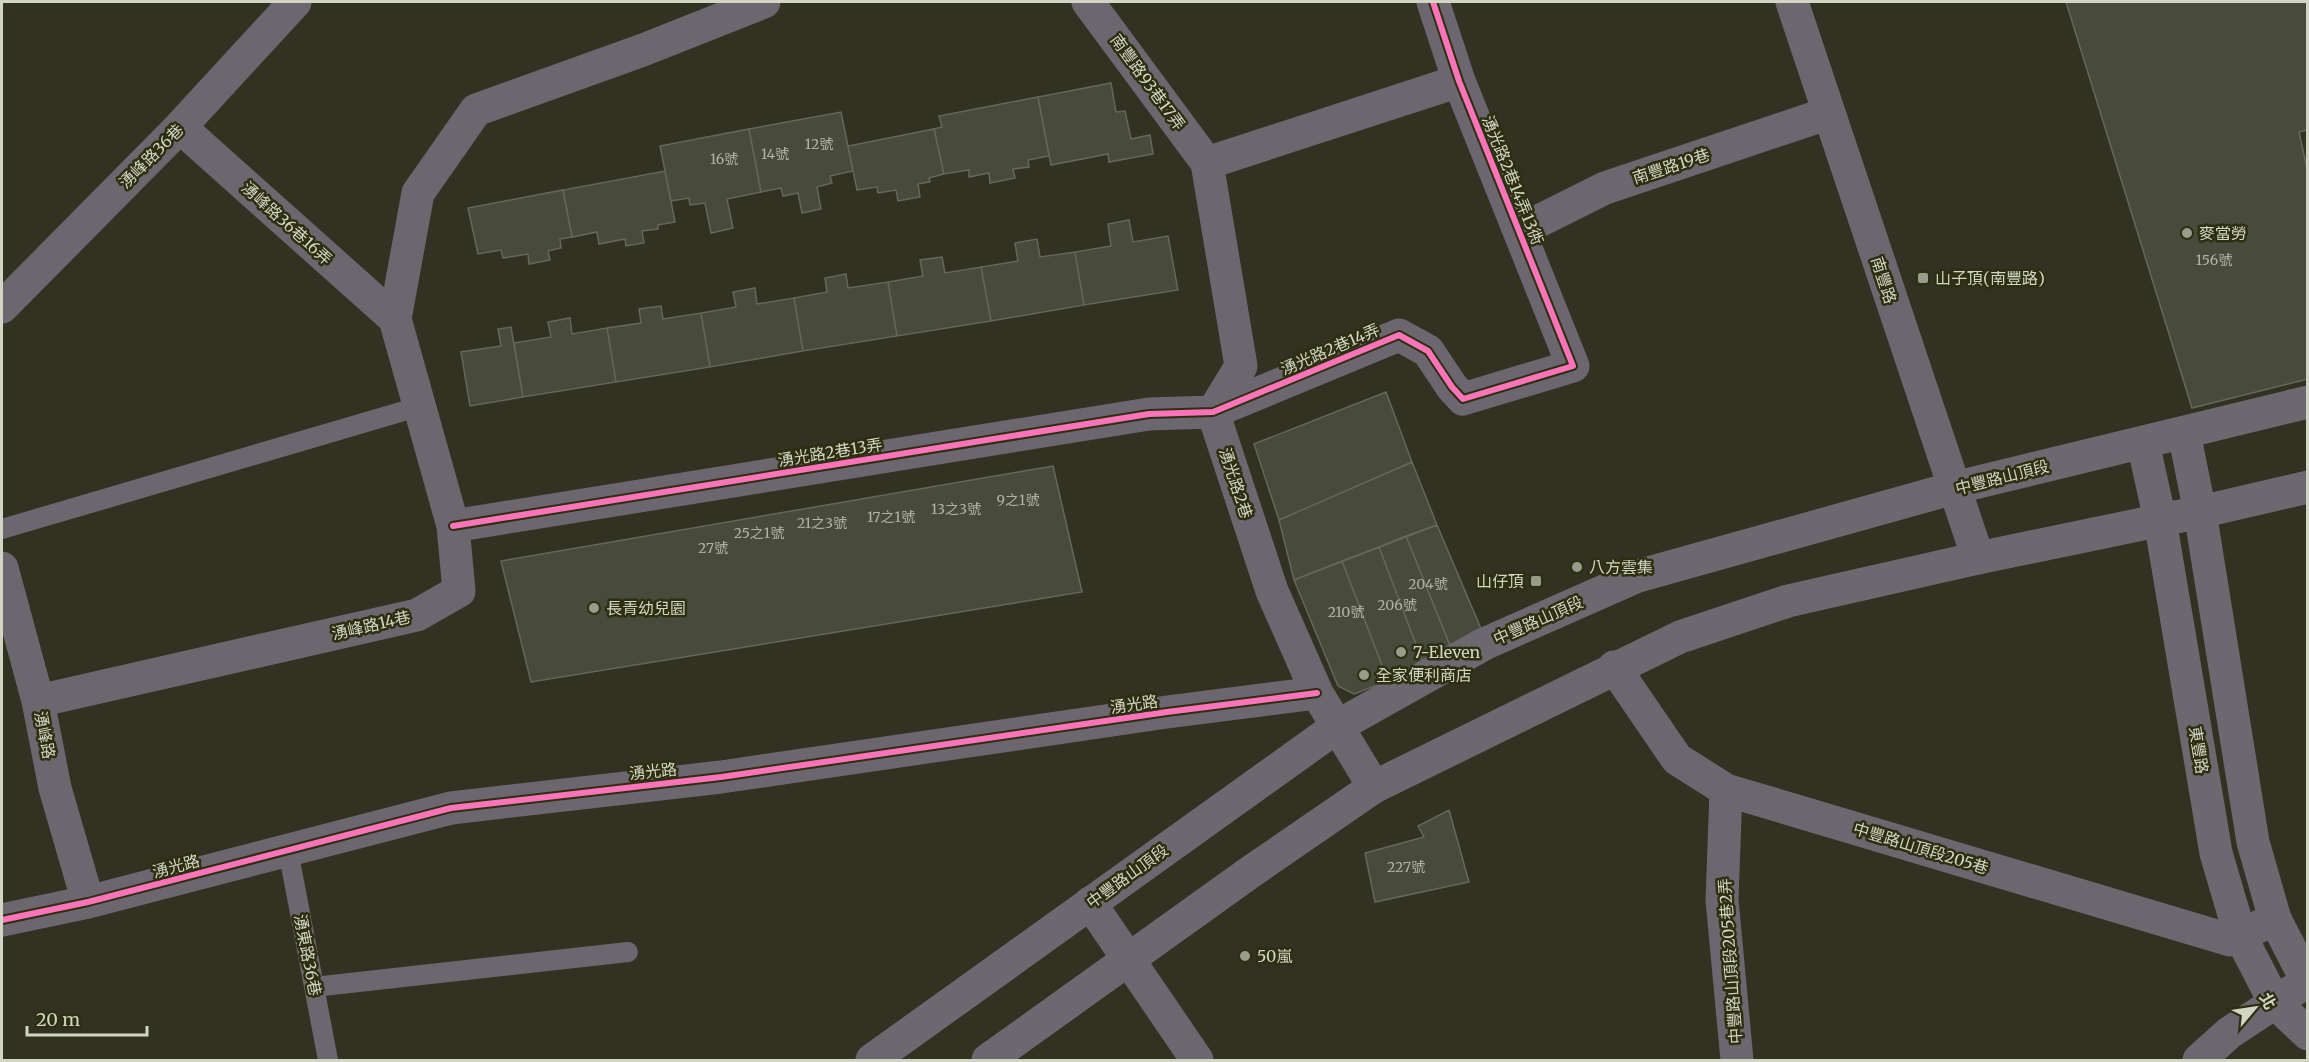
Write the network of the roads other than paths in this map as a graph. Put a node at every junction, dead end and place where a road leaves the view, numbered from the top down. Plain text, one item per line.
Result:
1 (295, 2) edge
2 (1088, 2) edge
3 (1433, 2) edge
4 (1792, 2) edge
5 (751, 4) edge
6 (1459, 81) junction
7 (1829, 113) junction
8 (180, 127) junction
9 (1207, 163) junction
10 (1519, 231) junction
11 (2, 307) edge
12 (395, 319) junction
13 (1573, 366) joint
14 (2307, 402) edge
15 (421, 406) junction
16 (1213, 412) junction
17 (2184, 433) junction
18 (2143, 443) junction
19 (2307, 487) edge
20 (1954, 488) junction
21 (2200, 513) junction
22 (2160, 520) junction
23 (453, 526) junction
24 (2, 529) edge
25 (1978, 558) junction
26 (2, 568) edge
27 (1614, 667) junction
28 (1317, 693) junction
29 (38, 701) junction
30 (1338, 726) junction
31 (1374, 787) junction
32 (1726, 790) junction
33 (288, 850) junction
34 (88, 902) junction
35 (1090, 903) junction
36 (2275, 919) junction
37 (2, 920) edge
38 (2240, 935) junction
39 (628, 952) dead end
40 (1128, 961) junction
41 (2307, 982) edge
42 (314, 987) junction
43 (2275, 1003) junction
44 (2307, 1034) edge
45 (328, 1060) edge
46 (872, 1060) edge
47 (988, 1060) edge
48 (1197, 1060) edge
49 (1737, 1060) edge
50 (2199, 1060) edge

1 - 8 street, 湧峰路36巷
2 - 9 street, 南豐路93巷17弄
3 - 6 street, 湧光路2巷14弄13衖
4 - 7 street, 南豐路
5 - 12 street
6 - 9 street
6 - 10 street, 湧光路2巷14弄13衖
7 - 10 street, 南豐路19巷
7 - 20 street, 南豐路
8 - 11 street, 湧峰路36巷
8 - 12 street, 湧峰路36巷16弄
9 - 16 street
10 - 13 street, 湧光路2巷14弄13衖
12 - 15 street, 湧峰路14巷
13 - 16 street, 湧光路2巷14弄
14 - 17 main road, 中豐路山頂段
15 - 23 street, 湧峰路14巷
15 - 24 lane
16 - 23 street, 湧光路2巷13弄
16 - 28 street, 湧光路2巷
17 - 18 main road, 中豐路山頂段
17 - 21 main road
18 - 20 main road, 中豐路山頂段
18 - 22 main road, 東豐路
19 - 21 main road
20 - 25 street, 南豐路
20 - 30 main road, 中豐路山頂段
21 - 22 main road
21 - 36 main road
22 - 25 main road
22 - 38 main road, 東豐路
23 - 29 street, 湧峰路14巷
25 - 27 main road
26 - 29 street, 湧峰路
27 - 31 main road
27 - 32 street, 中豐路山頂段205巷
28 - 30 street, 湧光路2巷
28 - 33 street, 湧光路
29 - 34 street, 湧峰路
30 - 31 street, 湧光路2巷
30 - 35 main road, 中豐路山頂段
31 - 40 main road
32 - 38 street, 中豐路山頂段205巷
32 - 49 street, 中豐路山頂段205巷2弄
33 - 34 street, 湧光路
33 - 42 lane, 湧東路36巷
34 - 37 street, 湧光路
35 - 40 street
35 - 46 main road, 中豐路山頂段
36 - 38 street, 中豐路山頂段205巷
36 - 41 main road
38 - 43 main road, 東豐路
39 - 42 lane
40 - 47 main road
40 - 48 street
41 - 43 street
42 - 45 lane, 湧東路36巷
43 - 44 main road, 東豐路
43 - 50 street

